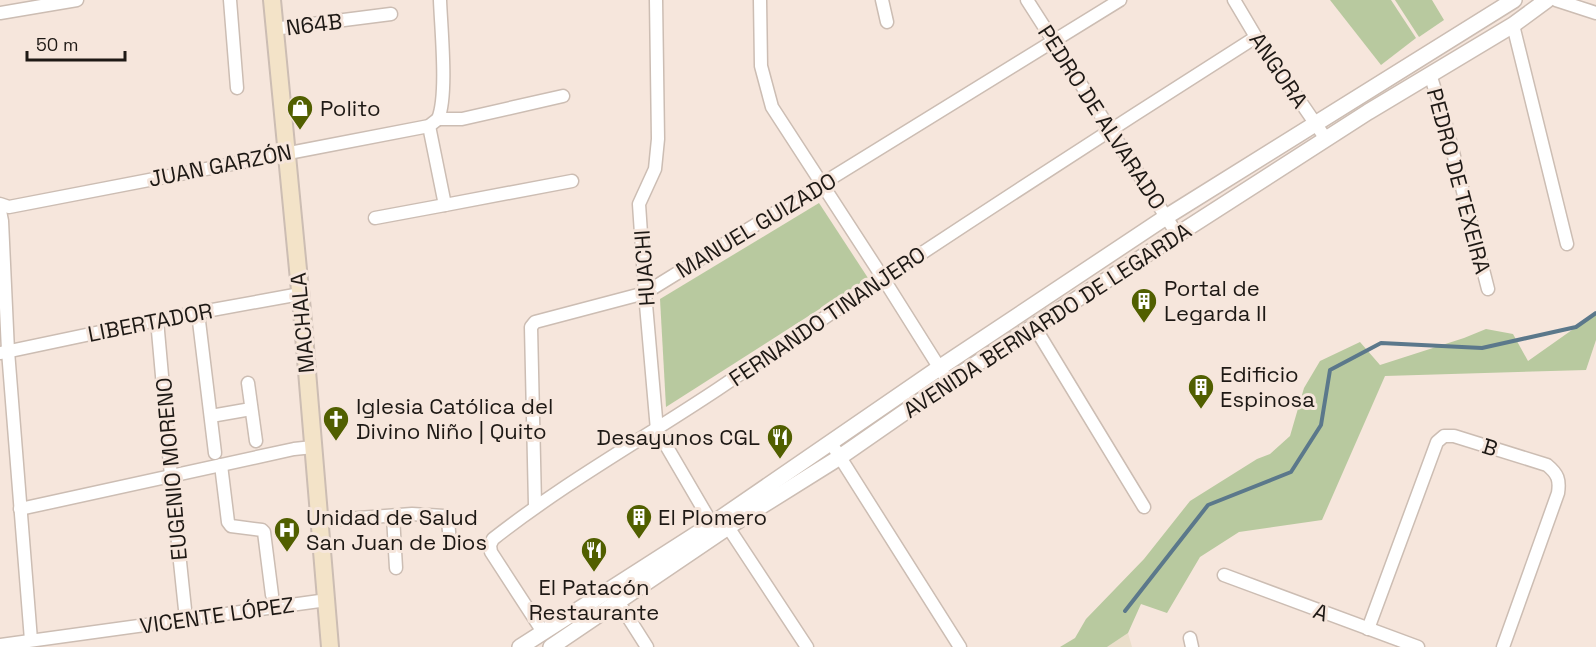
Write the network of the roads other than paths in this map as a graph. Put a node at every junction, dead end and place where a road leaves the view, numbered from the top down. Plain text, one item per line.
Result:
1 (77, 0) edge
2 (230, 0) edge
3 (272, 0) edge
4 (440, 0) edge
5 (656, 0) edge
6 (760, 0) edge
7 (882, 0) edge
8 (1027, 0) edge
9 (1120, 0) edge
10 (1234, 0) edge
11 (1514, 0) edge
12 (1547, 0) edge
13 (1556, 0) edge
14 (0, 13) edge
15 (1596, 13) edge
16 (391, 14) dead end
17 (887, 22) dead end
18 (1513, 25) junction
19 (273, 29) junction
20 (1256, 37) junction
21 (1054, 42) junction
22 (1430, 74) junction
23 (237, 88) dead end
24 (563, 96) dead end
25 (433, 122) junction
26 (1315, 123) junction
27 (1109, 130) junction
28 (1326, 139) junction
29 (286, 152) junction
30 (572, 180) dead end
31 (822, 185) junction
32 (0, 204) edge
33 (444, 205) junction
34 (0, 211) edge
35 (1166, 217) junction
36 (375, 218) dead end
37 (1177, 234) junction
38 (1567, 244) dead end
39 (883, 278) junction
40 (1488, 289) dead end
41 (645, 293) junction
42 (300, 294) junction
43 (198, 313) junction
44 (157, 320) junction
45 (1034, 327) junction
46 (4, 352) edge
47 (939, 368) junction
48 (948, 382) junction
49 (248, 383) dead end
50 (251, 409) junction
51 (211, 416) junction
52 (657, 430) junction
53 (256, 441) dead end
54 (831, 443) junction
55 (313, 447) junction
56 (215, 453) dead end
57 (840, 457) junction
58 (221, 465) junction
59 (171, 476) junction
60 (535, 506) junction
61 (1144, 507) dead end
62 (20, 509) junction
63 (393, 516) junction
64 (318, 520) junction
65 (712, 524) junction
66 (728, 527) junction
67 (450, 542) dead end
68 (396, 568) dead end
69 (1224, 575) dead end
70 (272, 595) dead end
71 (614, 595) junction
72 (327, 600) junction
73 (186, 619) junction
74 (1368, 629) junction
75 (543, 632) junction
76 (31, 640) junction
77 (0, 645) edge
78 (330, 647) edge
79 (520, 647) edge
80 (551, 647) edge
81 (647, 647) edge
82 (807, 647) edge
83 (960, 647) edge
84 (1418, 647) edge
85 (1503, 647) edge

1 - 14 street
2 - 23 street
3 - 19 main road, MACHALA
4 - 25 street
5 - 41 street, HUACHI
6 - 31 street
7 - 17 street
8 - 21 street, PEDRO DE ALVARADO
9 - 21 street, MANUEL GUIZADO
10 - 20 street, ANGORA
11 - 26 street, AVENIDA BERNARDO DE LEGARDA
12 - 18 street, AVENIDA BERNARDO DE LEGARDA
13 - 15 street
16 - 19 street, N64B
18 - 22 street, AVENIDA BERNARDO DE LEGARDA
18 - 38 street
19 - 29 main road, MACHALA
20 - 26 street, ANGORA
20 - 27 street, FERNANDO TINANJERO
21 - 27 street, PEDRO DE ALVARADO
21 - 31 street, MANUEL GUIZADO
22 - 28 street, AVENIDA BERNARDO DE LEGARDA
22 - 40 street, PEDRO DE TEXEIRA
24 - 25 street, JUAN GARZÓN
25 - 29 street, JUAN GARZÓN
25 - 33 street
26 - 28 street, ANGORA
26 - 35 street, AVENIDA BERNARDO DE LEGARDA
27 - 35 street, PEDRO DE ALVARADO
27 - 39 street, FERNANDO TINANJERO
28 - 37 street, AVENIDA BERNARDO DE LEGARDA
29 - 32 street, JUAN GARZÓN
29 - 42 main road, MACHALA
30 - 33 street
31 - 39 street
31 - 41 street, MANUEL GUIZADO
33 - 36 street
34 - 46 street
35 - 37 street, PEDRO DE ALVARADO
35 - 47 street, AVENIDA BERNARDO DE LEGARDA
37 - 45 street, AVENIDA BERNARDO DE LEGARDA
39 - 47 street
39 - 52 street, FERNANDO TINANJERO
41 - 52 street, HUACHI
41 - 60 street, MANUEL GUIZADO
42 - 43 street, LIBERTADOR
42 - 55 main road, MACHALA
43 - 44 street, LIBERTADOR
43 - 51 street
44 - 46 street, LIBERTADOR
44 - 59 street, EUGENIO MORENO
45 - 48 street, AVENIDA BERNARDO DE LEGARDA
45 - 61 street
46 - 62 street
47 - 48 street
47 - 54 street, AVENIDA BERNARDO DE LEGARDA
48 - 57 street, AVENIDA BERNARDO DE LEGARDA
49 - 50 street
50 - 51 street
50 - 53 street
51 - 56 street
52 - 60 street, FERNANDO TINANJERO
52 - 65 street, HUACHI
54 - 57 street
54 - 65 street, AVENIDA BERNARDO DE LEGARDA
55 - 58 street
55 - 64 main road, MACHALA
57 - 66 street, AVENIDA BERNARDO DE LEGARDA
57 - 83 street
58 - 59 street
58 - 70 street
59 - 62 street
59 - 73 street, EUGENIO MORENO
60 - 75 street, FERNANDO TINANJERO
62 - 76 street
63 - 64 street
63 - 67 street
63 - 68 street
64 - 72 main road, MACHALA
65 - 71 street, AVENIDA BERNARDO DE LEGARDA
66 - 71 street, AVENIDA BERNARDO DE LEGARDA
66 - 82 street
69 - 74 street, A
71 - 75 street, AVENIDA BERNARDO DE LEGARDA
71 - 80 street, AVENIDA BERNARDO DE LEGARDA
71 - 81 street
72 - 73 street, VICENTE LÓPEZ
72 - 78 main road, MACHALA
73 - 76 street, VICENTE LÓPEZ
74 - 84 street, A
74 - 85 street, B
75 - 79 street, AVENIDA BERNARDO DE LEGARDA
76 - 77 street, VICENTE LÓPEZ

